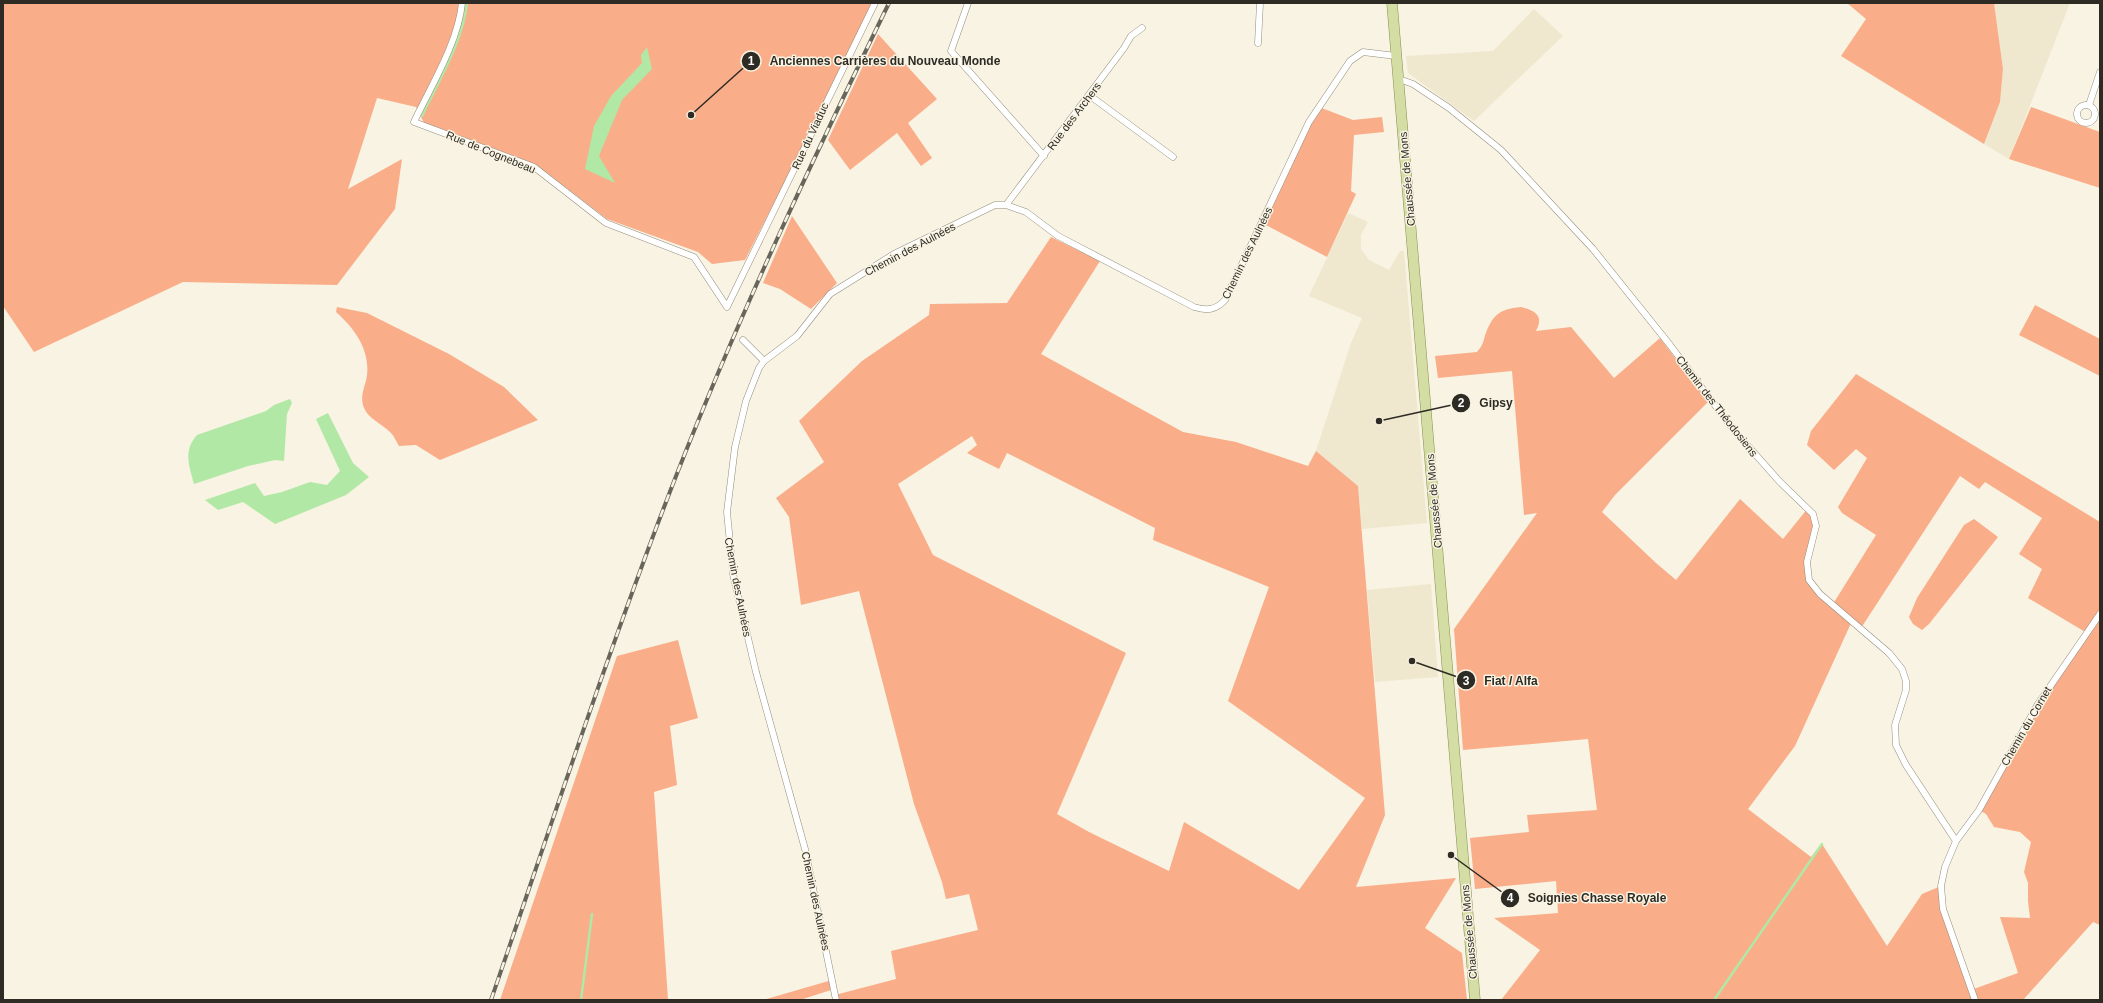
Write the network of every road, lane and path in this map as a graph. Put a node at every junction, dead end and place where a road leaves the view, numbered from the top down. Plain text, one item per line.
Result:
1 (462, 3) edge
2 (875, 3) edge
3 (968, 3) edge
4 (1260, 3) edge
5 (1392, 3) edge
6 (1142, 28) dead end
7 (1258, 43) dead end
8 (1396, 56) junction
9 (2100, 72) edge
10 (1399, 79) junction
11 (1089, 95) junction
12 (2089, 105) dead end
13 (1044, 156) junction
14 (1173, 157) dead end
15 (1006, 205) junction
16 (747, 270) joint
17 (743, 340) dead end
18 (764, 361) junction
19 (2100, 614) edge
20 (1956, 840) junction
21 (836, 1000) edge
22 (1475, 1000) edge
23 (1975, 1000) edge

1 - 16 street, Rue de Cognebeau
2 - 16 street, Rue du Viaduc
3 - 13 street
4 - 7 street
5 - 8 main road, Chaussée de Mons
6 - 11 street, Rue des Archers
8 - 10 main road, Chaussée de Mons
8 - 15 street, Chemin des Aulnées
9 - 12 street
10 - 20 street, Chemin des Théodosiens
10 - 22 main road, Chaussée de Mons
11 - 13 street, Rue des Archers
11 - 14 street
13 - 15 street, Rue des Archers
15 - 18 street, Chemin des Aulnées
17 - 18 street
18 - 21 street, Chemin des Aulnées
19 - 20 street, Chemin du Cornet
20 - 23 street

